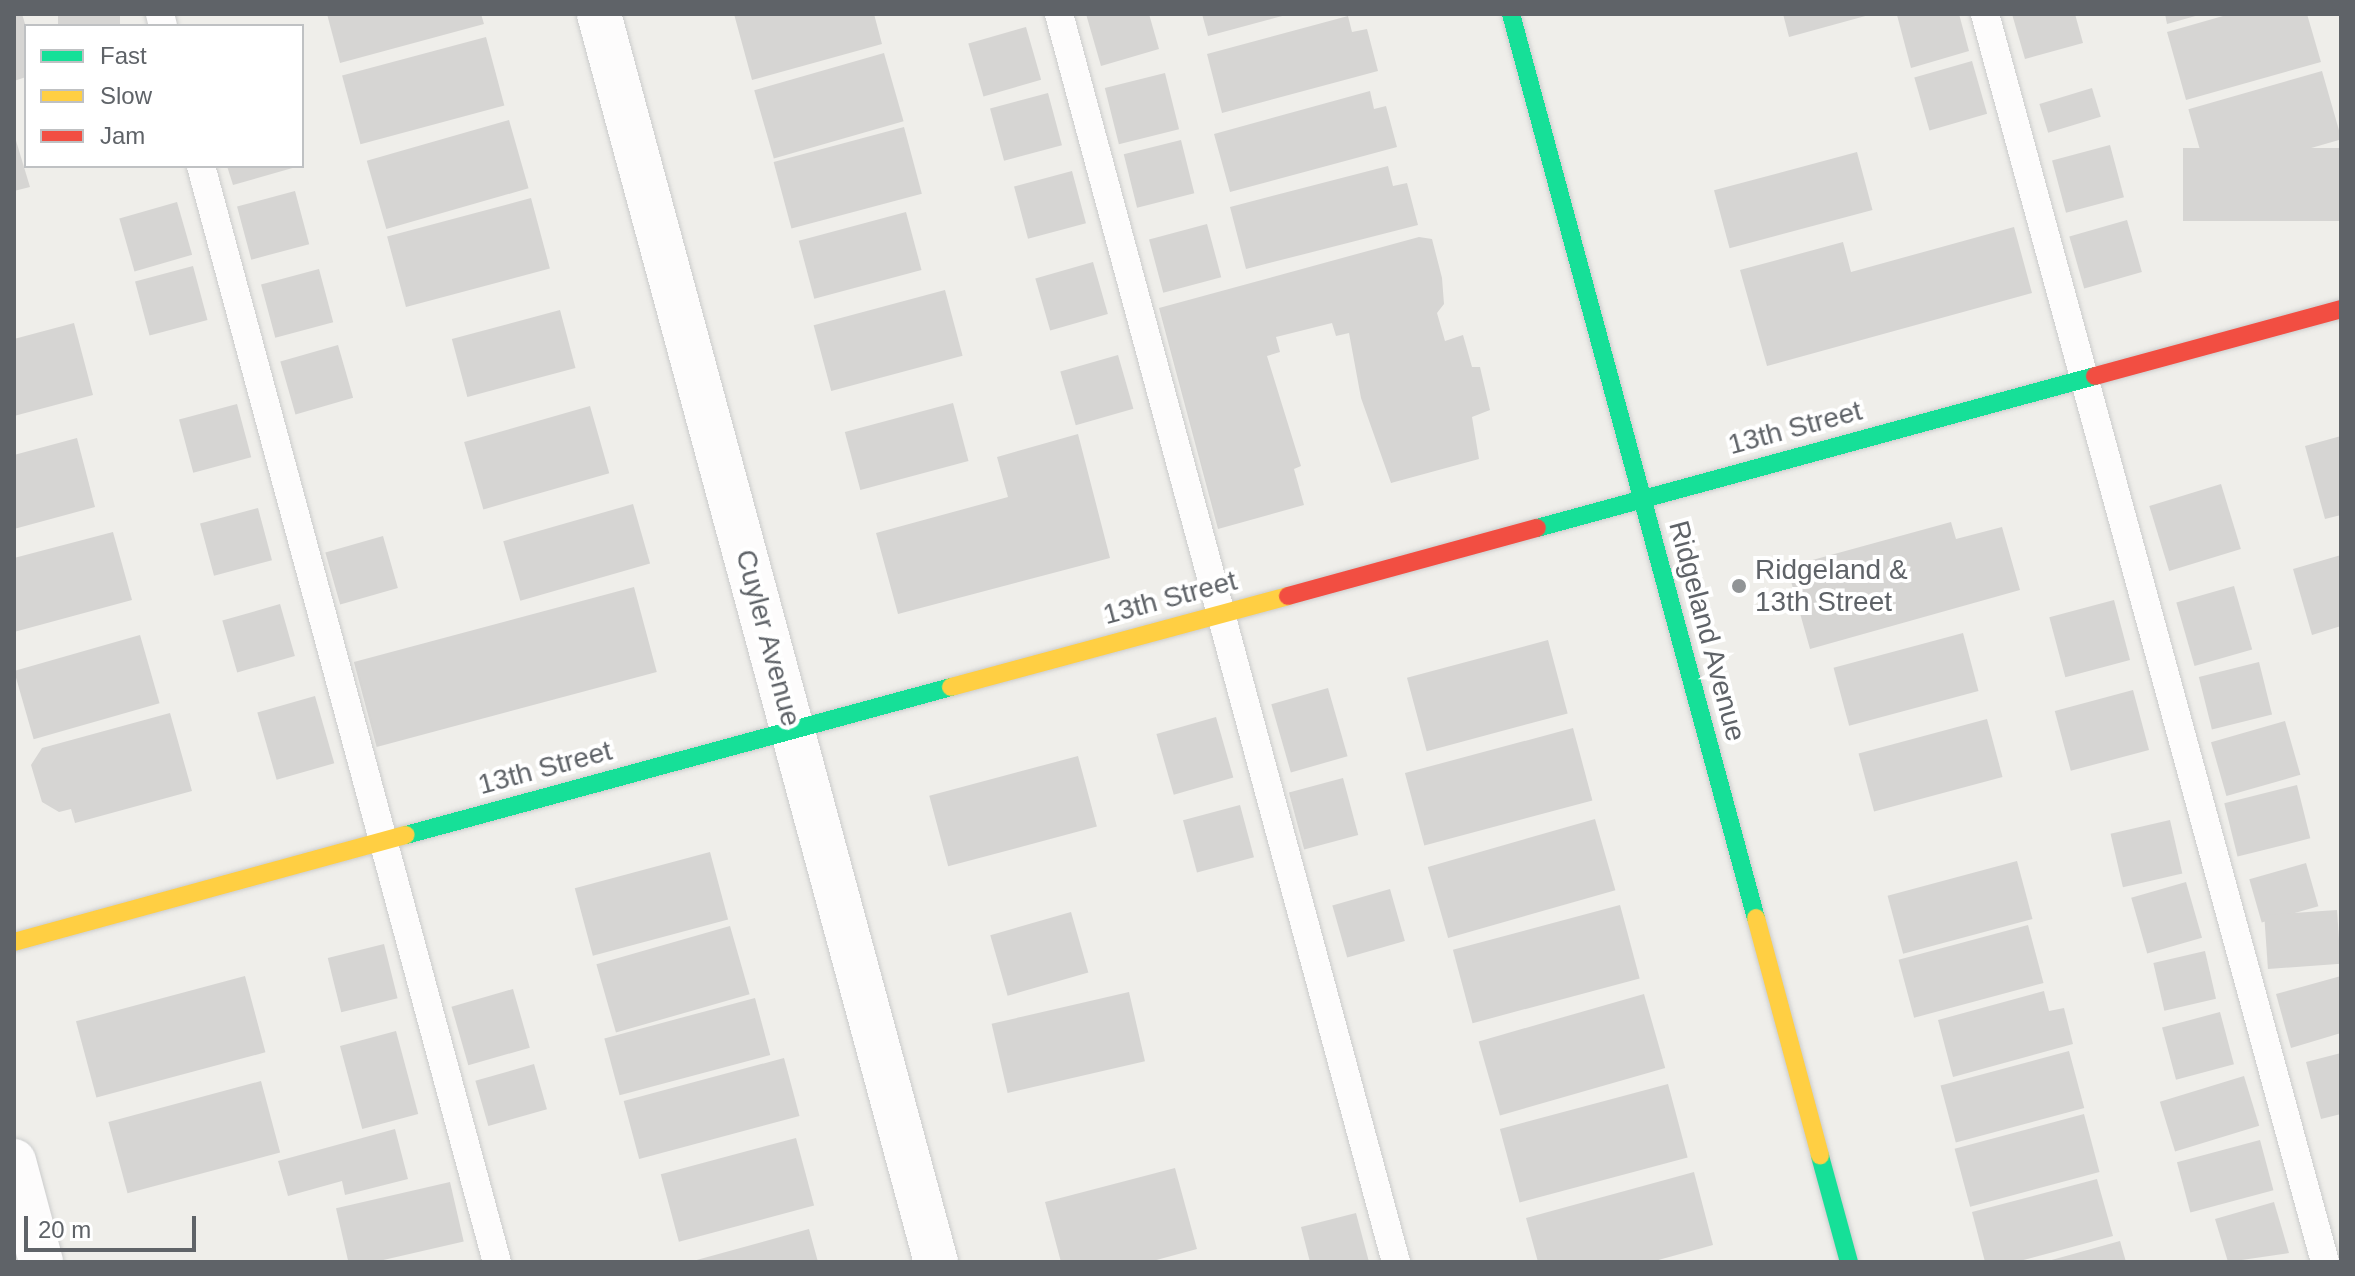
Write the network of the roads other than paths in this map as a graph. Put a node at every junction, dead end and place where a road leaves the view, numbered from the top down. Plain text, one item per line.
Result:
1 (599, 14) edge
2 (1059, 14) edge
3 (1511, 14) edge
4 (1985, 14) edge
5 (202, 168) edge
6 (2341, 309) edge
7 (2085, 379) junction
8 (1642, 499) junction
9 (1222, 613) junction
10 (793, 730) junction
11 (382, 842) junction
12 (14, 942) edge
13 (14, 1161) edge
14 (41, 1262) edge
15 (497, 1262) edge
16 (936, 1262) edge
17 (1396, 1262) edge
18 (1849, 1262) edge
19 (2325, 1262) edge

1 - 10 street, Cuyler Avenue
2 - 9 lane
3 - 8 street, Ridgeland Avenue
4 - 7 lane
5 - 11 lane
6 - 7 street, 13th Street
7 - 8 street, 13th Street
7 - 19 lane
8 - 9 street, 13th Street
8 - 18 street, Ridgeland Avenue
9 - 10 street, 13th Street
9 - 17 lane
10 - 11 street, 13th Street
10 - 16 street, Cuyler Avenue
11 - 12 street, 13th Street
11 - 15 lane
13 - 14 street

